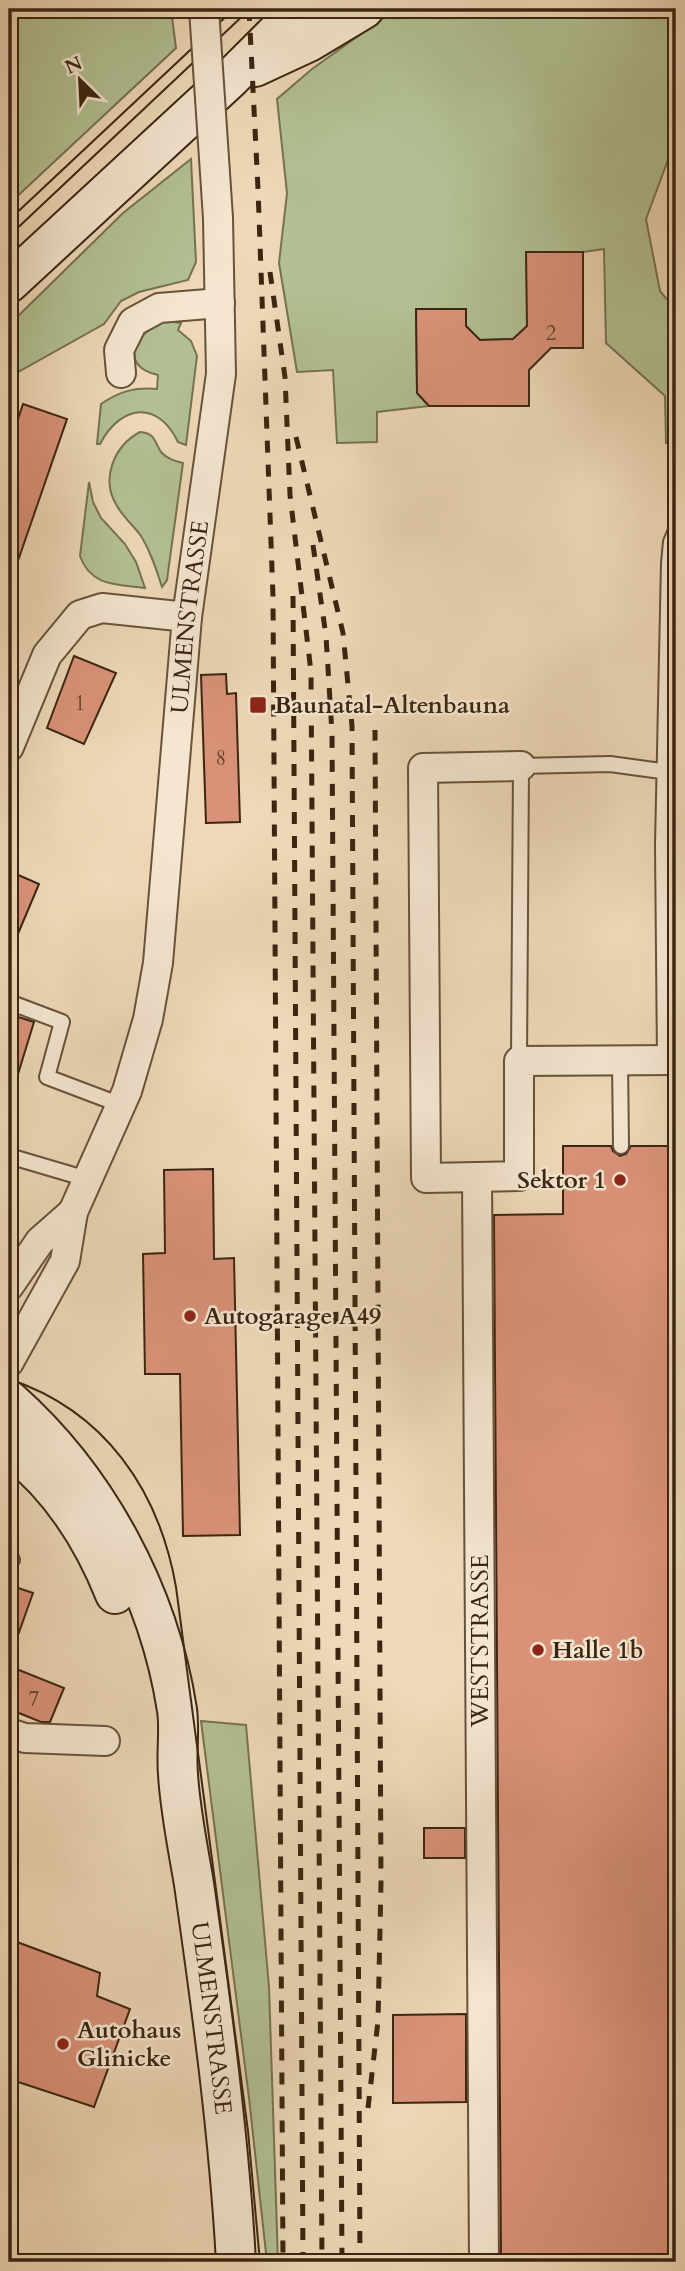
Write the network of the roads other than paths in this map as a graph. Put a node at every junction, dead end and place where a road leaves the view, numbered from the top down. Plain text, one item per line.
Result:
1 (204, 9) edge
2 (300, 9) edge
3 (365, 9) edge
4 (231, 78) junction
5 (9, 283) edge
6 (220, 303) junction
7 (121, 373) dead end
8 (676, 530) edge
9 (187, 617) junction
10 (9, 747) edge
11 (521, 766) junction
12 (671, 772) edge
13 (9, 1002) edge
14 (620, 1060) junction
15 (671, 1060) edge
16 (519, 1061) junction
17 (121, 1105) junction
18 (621, 1146) dead end
19 (9, 1156) edge
20 (477, 1177) junction
21 (87, 1179) junction
22 (73, 1212) junction
23 (9, 1286) edge
24 (9, 1363) edge
25 (9, 1400) edge
26 (9, 1447) edge
27 (9, 1733) edge
28 (105, 1741) dead end
29 (178, 1774) junction
30 (236, 2262) edge
31 (484, 2262) edge

1 - 6 street, ULMENSTRASSE, bridge
2 - 4 main road
3 - 4 main road
4 - 5 main road
6 - 7 street
6 - 9 street, ULMENSTRASSE
8 - 12 lane
9 - 10 street
9 - 17 street, ULMENSTRASSE
11 - 12 lane
11 - 16 lane
11 - 20 street
12 - 15 lane
13 - 17 lane
14 - 15 street
14 - 16 street
14 - 18 lane
16 - 20 street
17 - 21 street, ULMENSTRASSE
19 - 21 lane
20 - 31 street, WESTSTRASSE
21 - 22 street, ULMENSTRASSE
22 - 23 street, ULMENSTRASSE
22 - 24 street, ULMENSTRASSE
25 - 29 main road, ULMENSTRASSE
26 - 29 main road, ULMENSTRASSE
27 - 28 street
29 - 30 main road, ULMENSTRASSE

